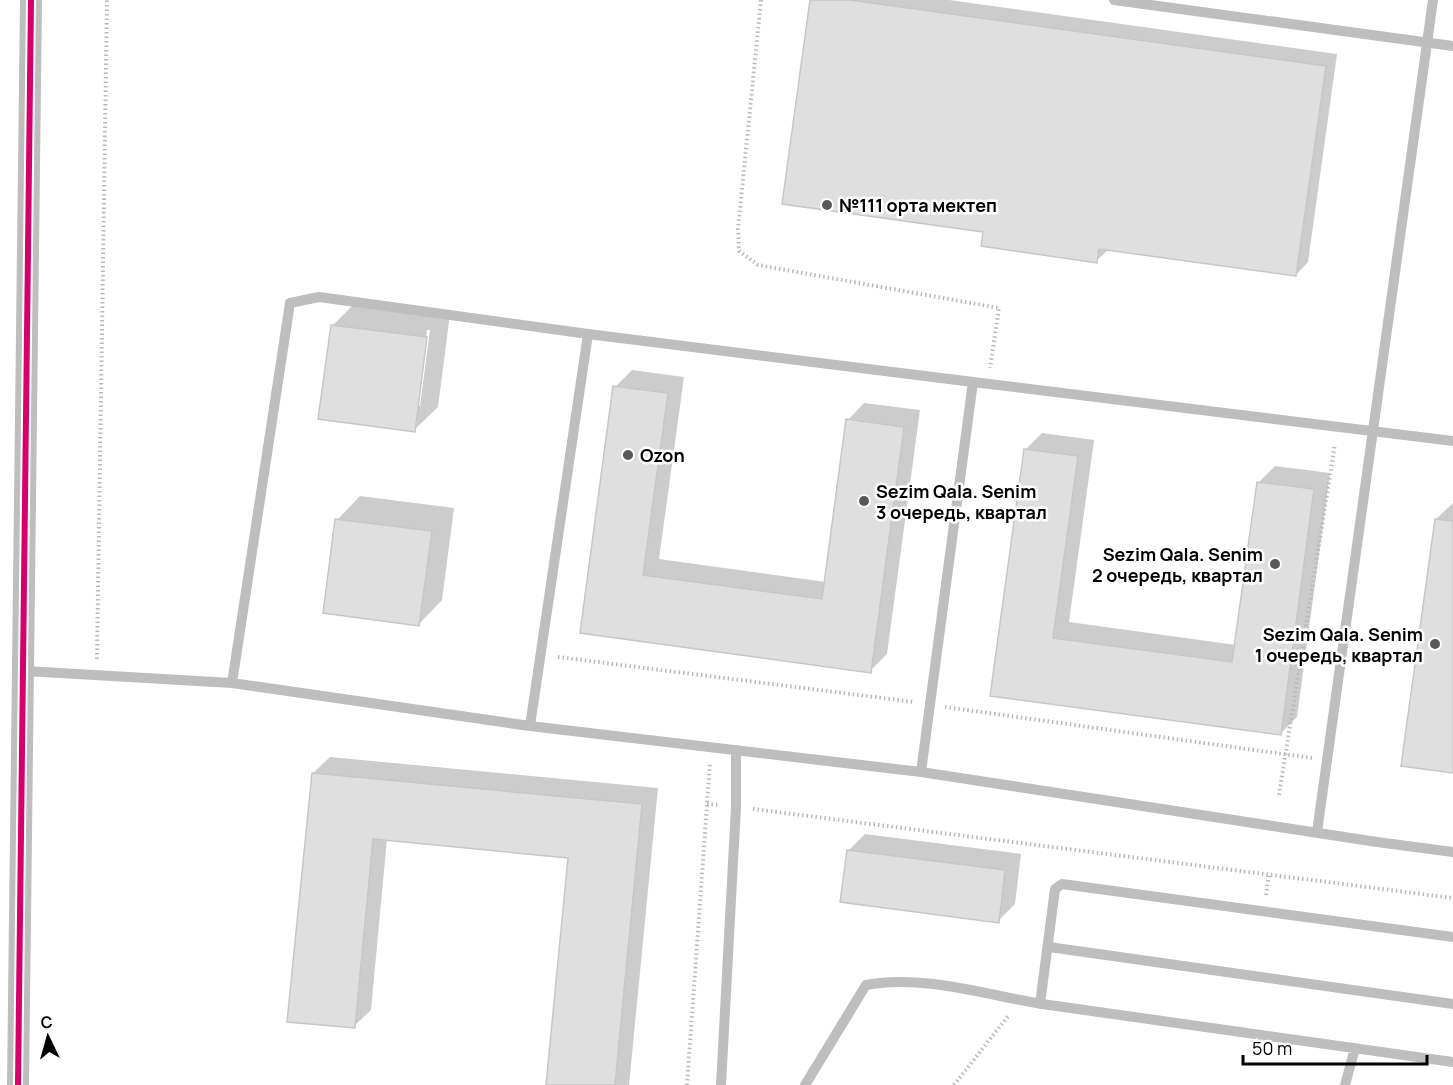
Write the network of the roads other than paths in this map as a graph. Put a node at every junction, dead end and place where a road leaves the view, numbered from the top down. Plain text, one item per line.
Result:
1 (31, 0) edge
2 (1114, 0) edge
3 (1433, 0) edge
4 (1427, 42) junction
5 (1453, 46) edge
6 (588, 334) junction
7 (973, 382) junction
8 (1374, 429) junction
9 (1453, 441) edge
10 (25, 671) junction
11 (232, 683) junction
12 (530, 726) junction
13 (736, 750) junction
14 (921, 772) junction
15 (1317, 832) junction
16 (1453, 852) edge
17 (1453, 937) edge
18 (1049, 947) junction
19 (1040, 1004) junction
20 (1453, 1004) edge
21 (1354, 1048) junction
22 (1453, 1062) edge
23 (18, 1085) edge
24 (721, 1085) edge
25 (805, 1085) edge
26 (1345, 1085) edge

1 - 10 street
2 - 4 lane
3 - 4 lane
4 - 5 lane
4 - 8 lane
6 - 7 lane
6 - 11 lane
6 - 12 lane
7 - 8 lane
7 - 14 lane
8 - 9 lane
8 - 15 lane
10 - 11 lane
10 - 23 street
11 - 12 lane
12 - 13 lane
13 - 14 lane
13 - 24 lane
14 - 15 lane
15 - 16 lane
17 - 18 lane
18 - 19 lane
18 - 20 lane
19 - 21 lane
19 - 25 lane
21 - 22 lane
21 - 26 lane

